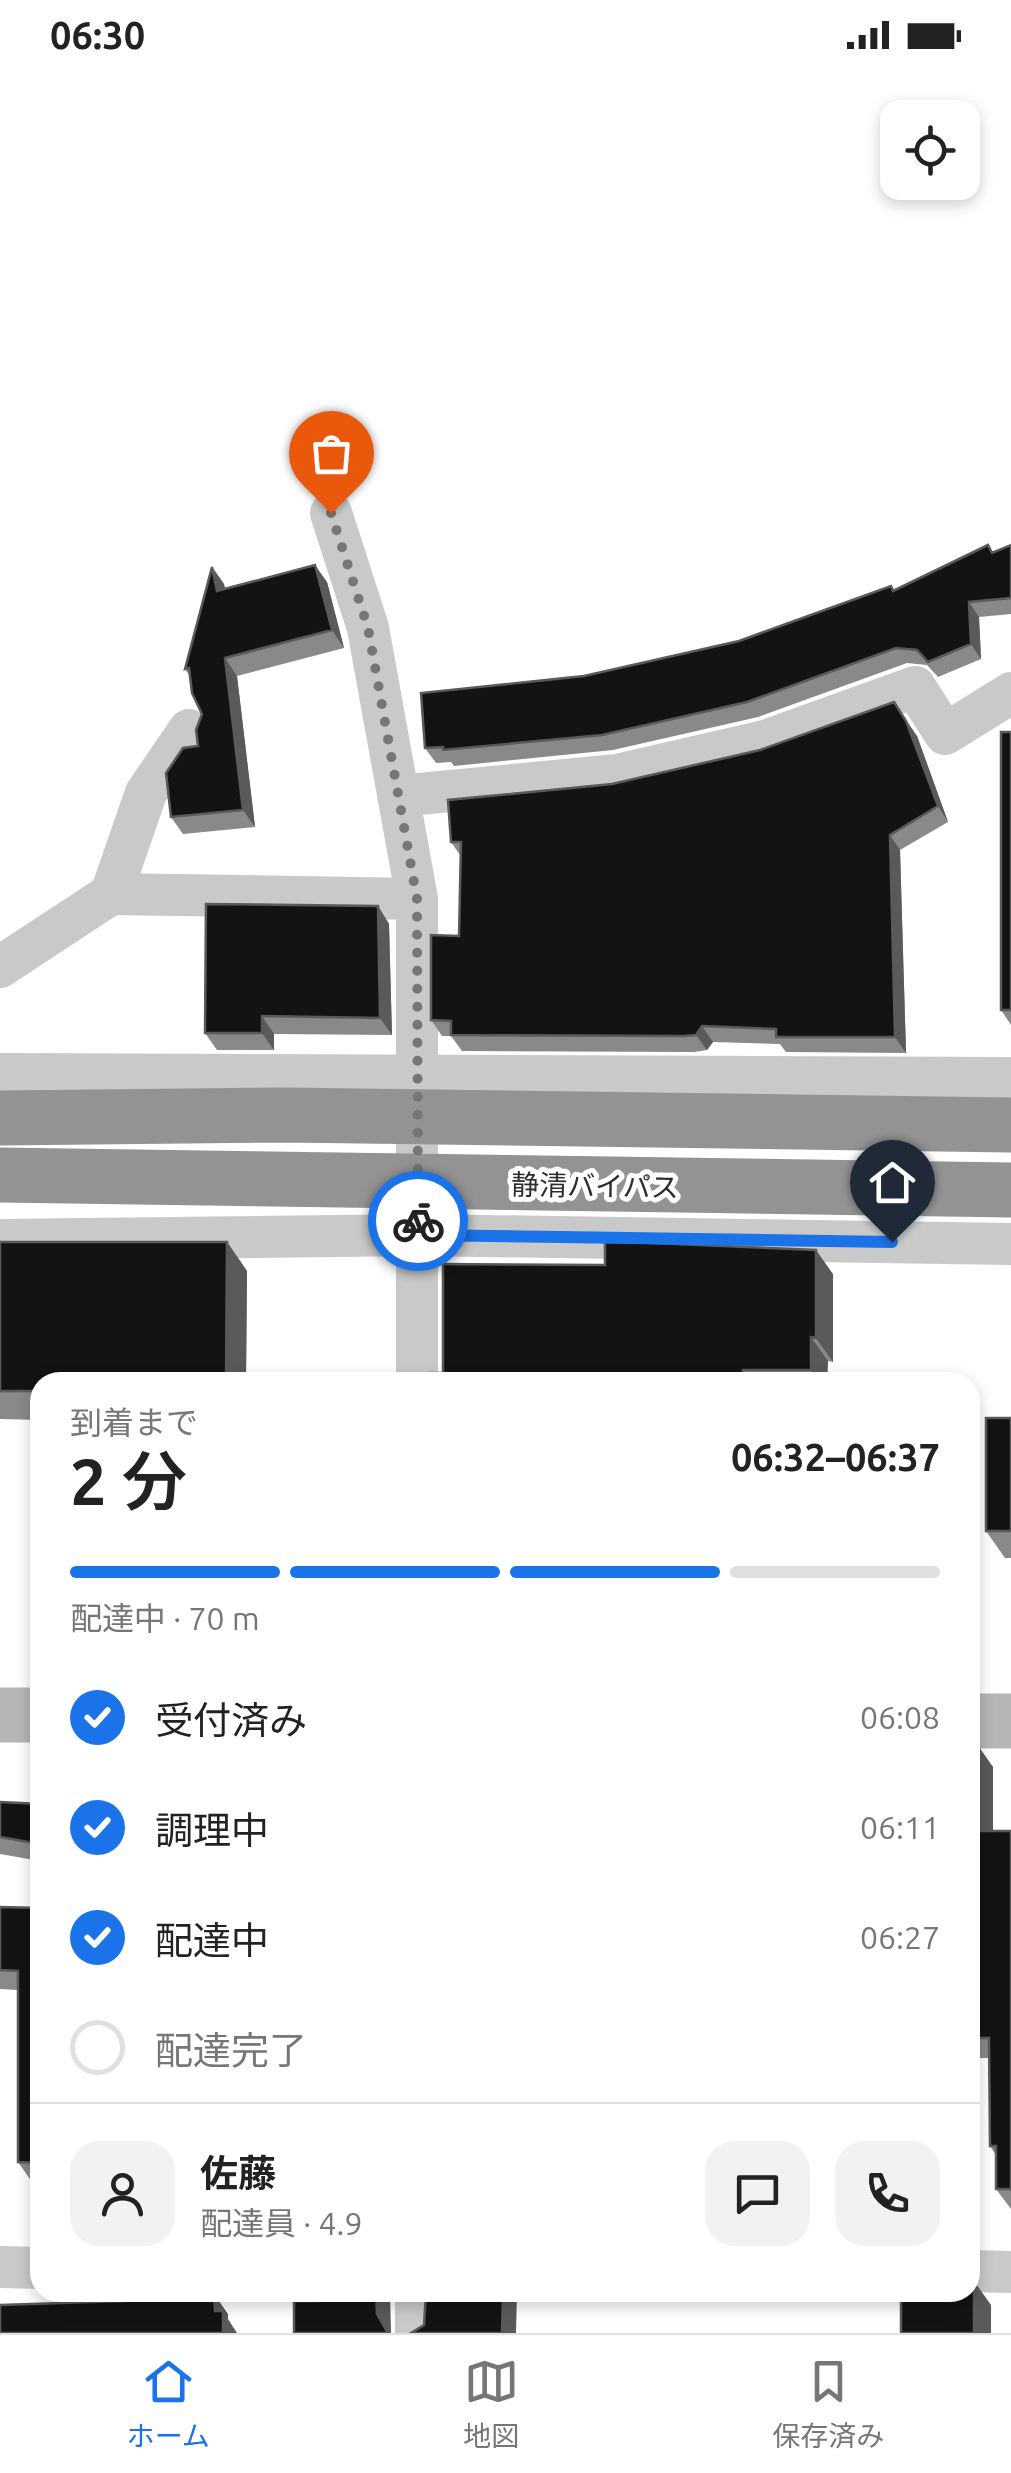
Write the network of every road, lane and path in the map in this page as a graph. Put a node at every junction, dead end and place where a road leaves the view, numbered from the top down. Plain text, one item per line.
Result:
1 (331, 513) dead end
2 (1011, 693) edge
3 (189, 730) dead end
4 (398, 796) junction
5 (111, 894) junction
6 (417, 899) junction
7 (0, 967) edge
8 (415, 1073) junction
9 (0, 1074) edge
10 (1011, 1078) edge
11 (0, 1118) edge
12 (1011, 1124) edge
13 (0, 1176) edge
14 (1011, 1190) edge
15 (419, 1235) junction
16 (0, 1240) edge
17 (1011, 1244) edge
18 (417, 1372) edge
19 (0, 1715) edge
20 (30, 1715) edge
21 (980, 1721) edge
22 (1011, 1722) edge
23 (0, 2268) edge
24 (30, 2268) edge
25 (980, 2272) edge
26 (1011, 2272) edge
27 (416, 2302) edge
28 (416, 2333) edge

1 - 4 street
2 - 4 street
3 - 5 street
4 - 6 street
5 - 6 street
5 - 7 street
6 - 8 street
8 - 9 street
8 - 10 street
8 - 15 street
11 - 12 highway, bridge
13 - 14 highway, 静清バイパス, bridge
15 - 16 street
15 - 17 street
15 - 18 street
19 - 20 street
21 - 22 street
23 - 24 street
25 - 26 street
27 - 28 street

